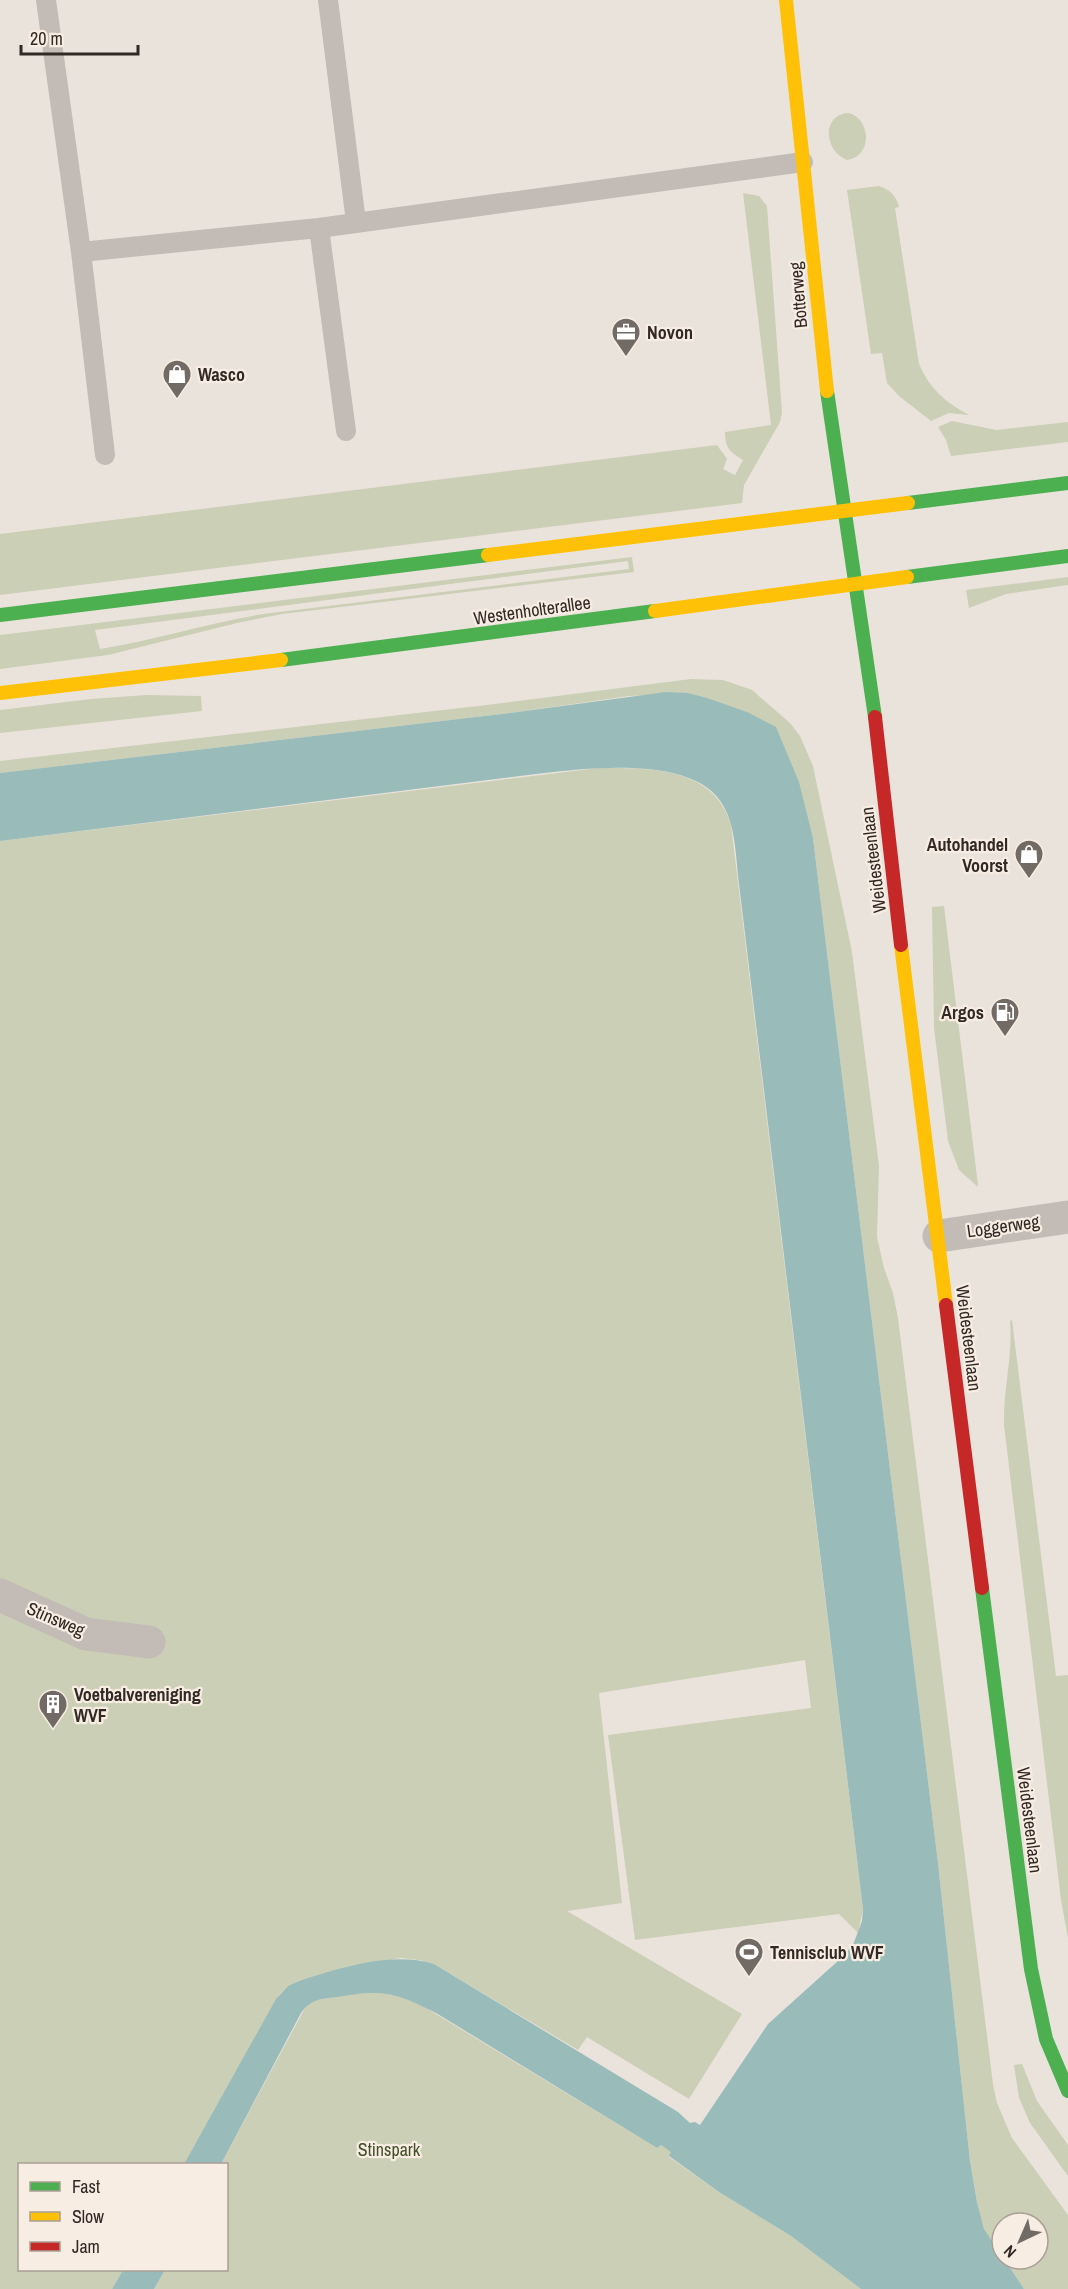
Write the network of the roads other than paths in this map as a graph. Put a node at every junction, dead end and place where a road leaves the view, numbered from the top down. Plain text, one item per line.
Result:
1 (46, 0) edge
2 (328, 0) edge
3 (786, 0) edge
4 (803, 162) junction
5 (356, 222) junction
6 (319, 228) junction
7 (81, 252) junction
8 (346, 431) dead end
9 (105, 455) dead end
10 (1068, 483) edge
11 (844, 511) junction
12 (1068, 556) edge
13 (855, 585) junction
14 (0, 615) edge
15 (0, 693) edge
16 (1068, 1217) edge
17 (939, 1236) junction
18 (0, 1595) edge
19 (149, 1642) dead end
20 (1068, 2091) edge

1 - 7 lane
2 - 5 lane
3 - 4 main road, Botterweg
4 - 5 lane
4 - 11 main road, Botterweg
5 - 6 lane
6 - 7 lane
6 - 8 lane
7 - 9 lane
10 - 11 main road
11 - 13 main road, Botterweg
11 - 14 main road
12 - 13 main road, Westenholterallee
13 - 15 main road, Westenholterallee
13 - 17 main road, Weidesteenlaan
16 - 17 street, Loggerweg
17 - 20 main road, Weidesteenlaan
18 - 19 street, Stinsweg

